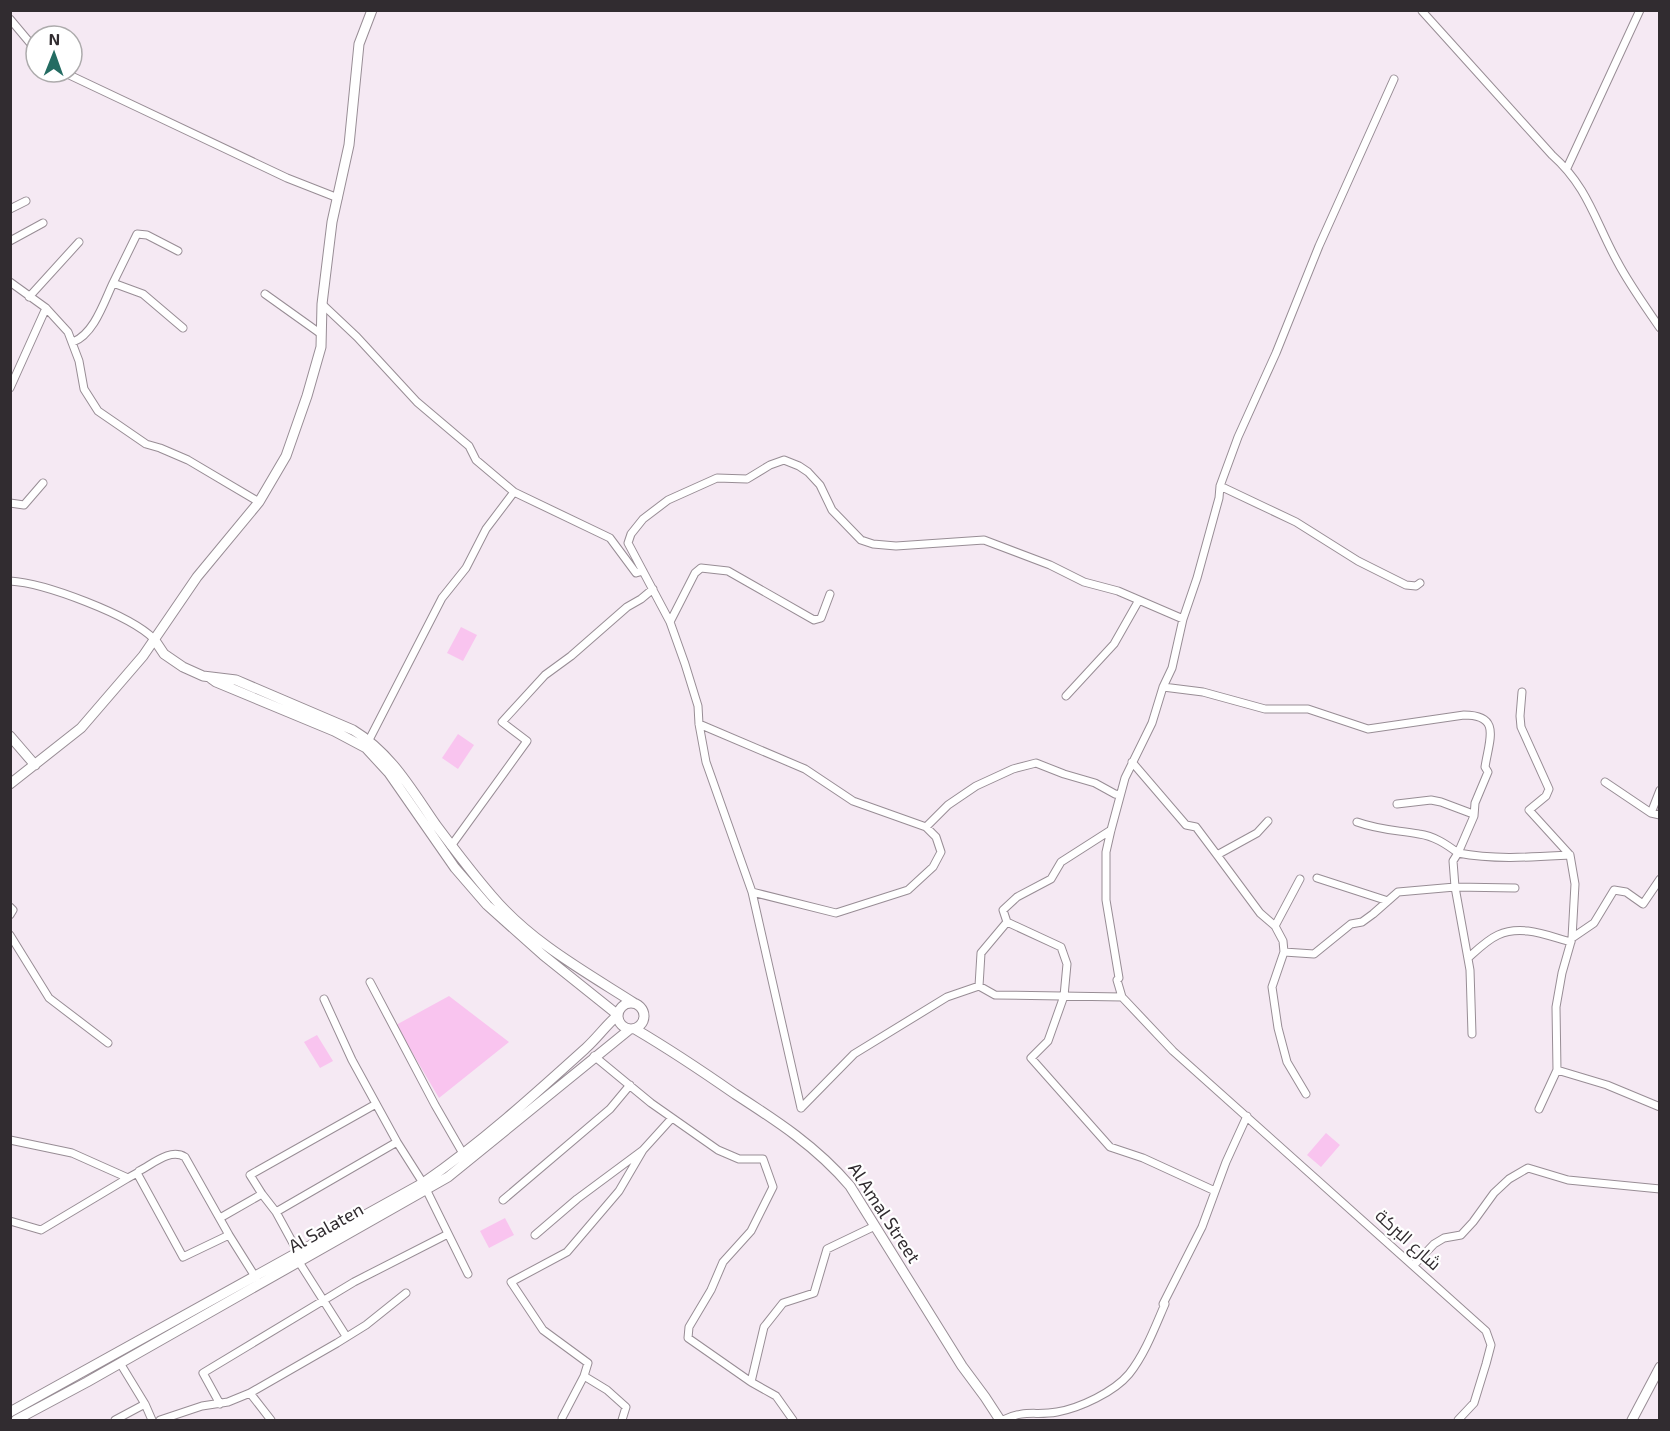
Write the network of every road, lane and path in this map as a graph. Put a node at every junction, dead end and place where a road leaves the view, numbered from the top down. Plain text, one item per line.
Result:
1 (372, 10) edge
2 (1640, 10) edge
3 (1422, 11) edge
4 (10, 19) edge
5 (24, 36) edge
6 (1394, 79) dead end
7 (84, 82) edge
8 (1567, 168) junction
9 (338, 198) junction
10 (27, 201) dead end
11 (10, 209) edge
12 (43, 223) dead end
13 (10, 241) edge
14 (79, 242) dead end
15 (178, 251) dead end
16 (10, 282) edge
17 (113, 283) junction
18 (265, 294) dead end
19 (29, 297) junction
20 (322, 304) junction
21 (46, 308) junction
22 (183, 328) dead end
23 (1659, 328) edge
24 (321, 334) junction
25 (73, 342) junction
26 (10, 388) edge
27 (43, 483) dead end
28 (1220, 486) junction
29 (514, 492) junction
30 (259, 502) junction
31 (10, 503) edge
32 (643, 570) junction
33 (10, 582) edge
34 (1420, 583) dead end
35 (653, 589) junction
36 (830, 594) dead end
37 (1139, 600) junction
38 (1183, 619) junction
39 (670, 622) junction
40 (154, 639) junction
41 (208, 677) junction
42 (1163, 687) junction
43 (1522, 692) dead end
44 (1066, 696) dead end
45 (699, 724) junction
46 (10, 735) edge
47 (369, 740) junction
48 (1132, 762) junction
49 (35, 765) junction
50 (1605, 782) dead end
51 (10, 784) edge
52 (1659, 790) edge
53 (1120, 795) junction
54 (1397, 804) dead end
55 (1651, 813) junction
56 (1473, 814) junction
57 (1659, 815) edge
58 (1268, 821) dead end
59 (1357, 822) dead end
60 (926, 827) junction
61 (1111, 830) junction
62 (451, 846) junction
63 (1458, 853) junction
64 (1217, 855) junction
65 (1570, 855) junction
66 (1317, 878) dead end
67 (1300, 879) dead end
68 (1659, 879) edge
69 (1455, 887) junction
70 (1515, 888) dead end
71 (752, 892) junction
72 (1388, 901) junction
73 (10, 907) edge
74 (10, 915) edge
75 (1007, 922) junction
76 (1275, 926) junction
77 (10, 935) edge
78 (1572, 940) junction
79 (1284, 952) junction
80 (1468, 958) junction
81 (370, 982) dead end
82 (979, 986) junction
83 (1064, 996) junction
84 (1122, 997) junction
85 (324, 999) dead end
86 (633, 1003) junction
87 (618, 1014) junction
88 (632, 1029) junction
89 (1472, 1034) dead end
90 (108, 1043) dead end
91 (594, 1056) junction
92 (1557, 1070) junction
93 (630, 1086) junction
94 (1306, 1094) dead end
95 (376, 1104) junction
96 (1659, 1107) edge
97 (1539, 1109) dead end
98 (1247, 1116) junction
99 (672, 1118) junction
100 (10, 1140) edge
101 (398, 1142) junction
102 (643, 1150) junction
103 (465, 1158) junction
104 (139, 1171) dead end
105 (128, 1178) junction
106 (424, 1186) junction
107 (1659, 1189) edge
108 (1215, 1191) junction
109 (262, 1194) junction
110 (503, 1200) dead end
111 (276, 1212) junction
112 (220, 1218) junction
113 (10, 1221) edge
114 (875, 1226) junction
115 (448, 1234) junction
116 (229, 1235) junction
117 (535, 1235) dead end
118 (300, 1258) junction
119 (1414, 1265) junction
120 (468, 1274) dead end
121 (257, 1280) junction
122 (406, 1293) dead end
123 (324, 1300) junction
124 (346, 1336) junction
125 (120, 1363) junction
126 (1659, 1367) edge
127 (584, 1376) junction
128 (751, 1382) junction
129 (250, 1392) junction
130 (145, 1404) junction
131 (220, 1404) junction
132 (10, 1412) edge
133 (562, 1418) dead end
134 (15, 1420) edge
135 (115, 1420) edge
136 (152, 1420) edge
137 (160, 1420) edge
138 (272, 1420) edge
139 (622, 1420) edge
140 (793, 1420) edge
141 (1001, 1420) edge
142 (1458, 1420) edge
143 (1632, 1420) edge

1 - 9 main road
2 - 8 street
3 - 8 street
4 - 5 street
6 - 28 street
7 - 9 street
8 - 23 street
9 - 20 main road
10 - 11 street
12 - 13 street
14 - 19 street
15 - 17 street
16 - 19 street
17 - 22 street
17 - 25 street
18 - 24 street
19 - 21 street
20 - 24 main road
20 - 29 street
21 - 25 street
21 - 26 street
24 - 30 main road
25 - 30 street
27 - 31 street
28 - 34 street
28 - 38 street
29 - 32 street
29 - 47 street
30 - 40 main road
32 - 35 street
32 - 37 street
33 - 40 street
35 - 39 street
35 - 62 street
36 - 39 street
37 - 38 street
37 - 44 street
38 - 42 street
39 - 45 street
40 - 41 main road
40 - 49 main road
41 - 47 main road
41 - 87 main road
42 - 48 street
42 - 56 street
43 - 65 street
45 - 60 street
45 - 71 street
46 - 49 main road
47 - 62 main road
48 - 53 street
48 - 64 street
49 - 51 main road
50 - 55 street
52 - 55 street
53 - 60 street
53 - 61 street
54 - 56 street
55 - 57 street
56 - 63 street
58 - 64 street
59 - 63 street
60 - 71 street
61 - 75 street
61 - 84 street
62 - 86 main road
63 - 65 street
63 - 69 street
64 - 76 street
65 - 78 street
66 - 72 street
67 - 76 street
68 - 78 street
69 - 70 street
69 - 72 street
69 - 80 street
71 - 82 street
72 - 79 street
73 - 74 street
75 - 82 street
75 - 83 street
76 - 79 street
77 - 90 street
78 - 80 street
78 - 92 street
79 - 94 street
80 - 89 street
81 - 103 street
82 - 83 street
83 - 84 street
83 - 108 street
84 - 98 street, شارع البركة
85 - 95 street
86 - 87 main road
86 - 88 main road
87 - 88 main road
87 - 103 main road, Al Salaten
88 - 91 main road, Al Salaten
88 - 114 main road, Al Amal Street
91 - 93 street
91 - 103 main road, Al Salaten
92 - 96 street
92 - 97 street
93 - 99 street
93 - 110 street
95 - 101 street
95 - 109 street
98 - 108 street
98 - 119 street, شارع البركة
99 - 102 street
99 - 128 street
100 - 105 street
101 - 106 street
101 - 111 street
102 - 117 street
102 - 127 street
103 - 106 main road, Al Salaten
104 - 112 street
105 - 113 street
105 - 116 street
106 - 115 street
106 - 118 main road, Al Salaten
107 - 119 street
108 - 141 street
109 - 111 street
109 - 112 street
111 - 118 street
112 - 116 street
114 - 128 street
114 - 141 main road, Al Amal Street
115 - 120 street
115 - 123 street
116 - 121 street
118 - 121 main road, Al Salaten
118 - 123 street
119 - 142 street, شارع البركة
121 - 125 main road, Al Salaten
121 - 132 main road, Al Salaten
122 - 124 street
123 - 124 street
123 - 131 street
124 - 129 street
125 - 130 street
125 - 134 main road, Al Salaten
126 - 143 main road
127 - 133 street
127 - 139 street
128 - 140 street
129 - 131 street
129 - 138 street
130 - 135 street
130 - 136 street
131 - 137 street

